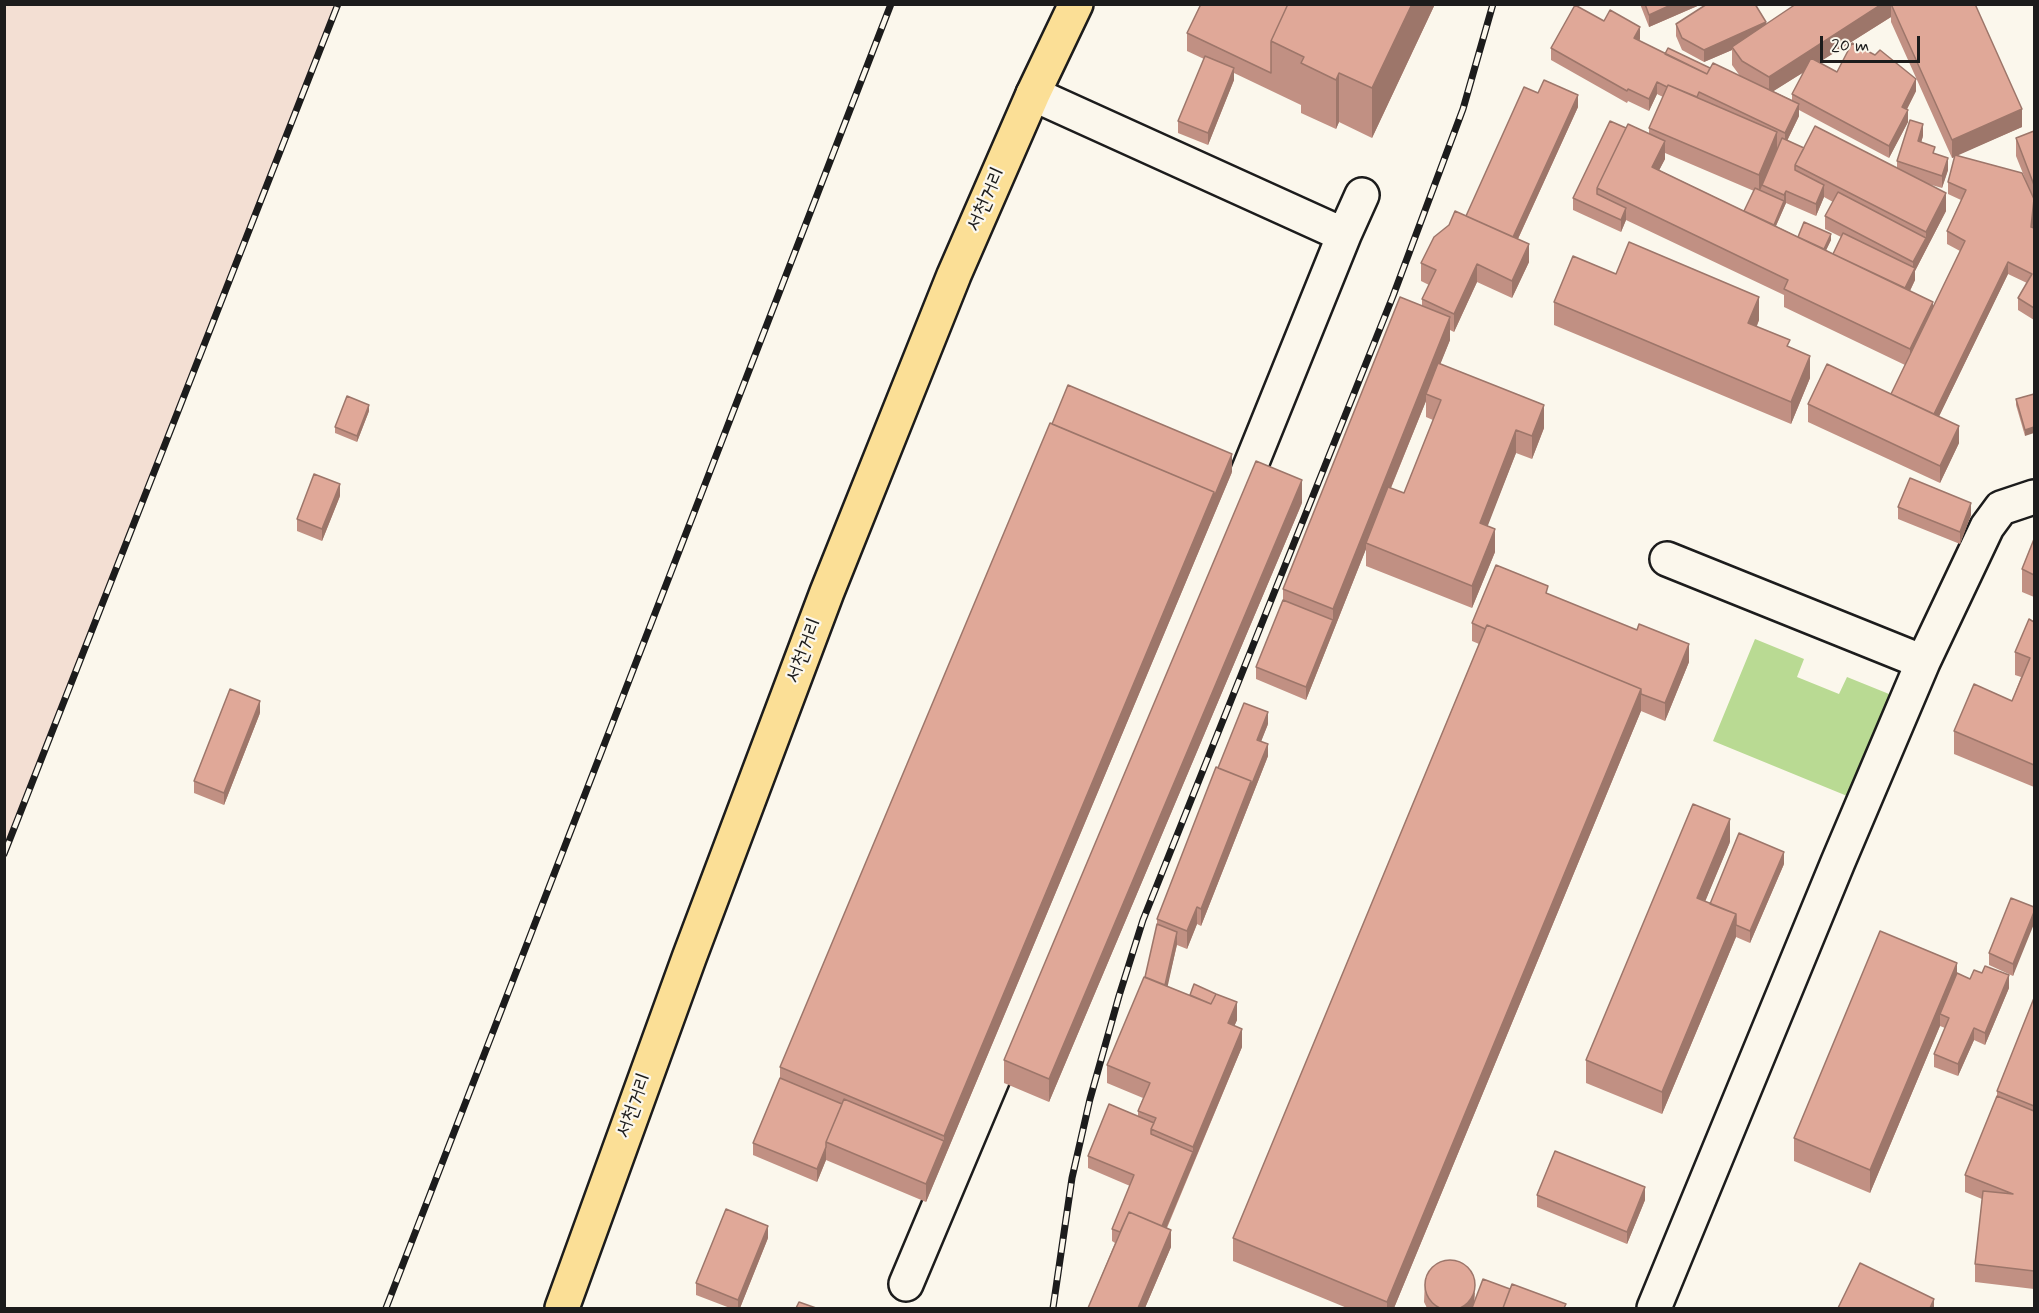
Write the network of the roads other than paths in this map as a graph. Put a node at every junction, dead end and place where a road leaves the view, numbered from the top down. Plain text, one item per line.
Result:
1 (1076, 4) edge
2 (1033, 93) junction
3 (1362, 195) dead end
4 (1344, 235) junction
5 (2034, 497) edge
6 (1667, 559) dead end
7 (1923, 662) junction
8 (906, 1284) dead end
9 (562, 1308) edge
10 (1654, 1308) edge

1 - 2 main road, 서천거리
2 - 4 street
2 - 9 main road, 서천거리
3 - 4 street
4 - 8 street
5 - 7 street
6 - 7 street
7 - 10 street

